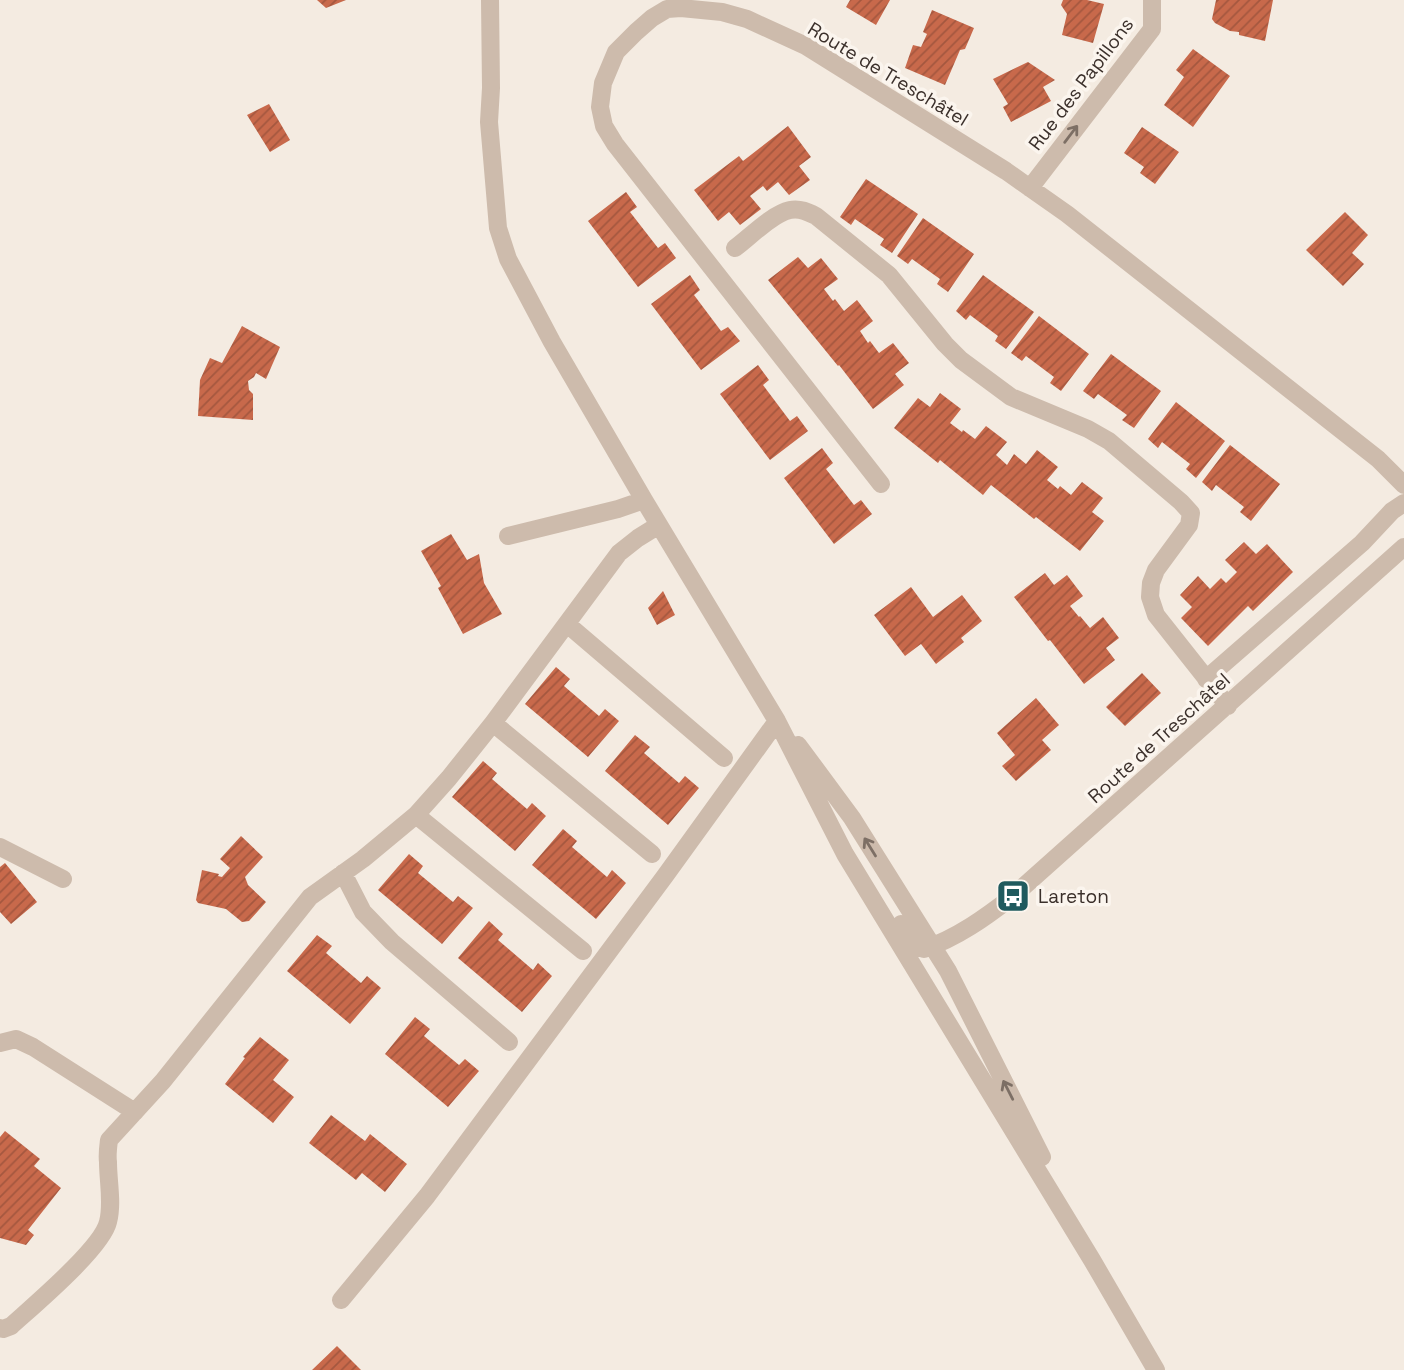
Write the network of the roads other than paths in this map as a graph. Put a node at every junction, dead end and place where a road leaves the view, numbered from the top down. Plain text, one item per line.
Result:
1 (490, 0) edge
2 (1152, 0) edge
3 (682, 4) edge
4 (1030, 188) junction
5 (736, 248) dead end
6 (881, 484) dead end
7 (1404, 485) edge
8 (644, 500) junction
9 (1404, 503) edge
10 (659, 525) junction
11 (509, 536) dead end
12 (1404, 547) edge
13 (567, 624) junction
14 (1206, 679) junction
15 (1228, 706) junction
16 (777, 722) junction
17 (493, 723) junction
18 (724, 758) dead end
19 (416, 815) junction
20 (0, 847) edge
21 (652, 854) dead end
22 (845, 854) junction
23 (343, 873) junction
24 (63, 879) dead end
25 (932, 946) junction
26 (583, 951) dead end
27 (920, 976) junction
28 (509, 1042) dead end
29 (0, 1043) edge
30 (135, 1112) junction
31 (1093, 1261) junction
32 (341, 1300) dead end
33 (0, 1328) edge
34 (1156, 1370) edge

1 - 8 street
4 -> 2 street, Rue des Papillons
3 - 4 street, Route de Treschâtel
3 - 6 street, Route de Treschâtel
4 - 7 street, Route de Treschâtel
5 - 14 street
8 - 10 street
8 - 11 street
9 - 14 street
10 - 13 street
10 - 16 street
12 - 15 street, Route de Treschâtel
13 - 17 street
13 - 18 street
14 - 15 street
15 - 25 street, Route de Treschâtel
16 - 22 street
25 -> 16 street
16 - 32 street
17 - 19 street
17 - 21 street
19 - 23 street
19 - 26 street
20 - 24 street
22 - 25 street
22 - 27 street
23 - 28 street
23 - 30 street
25 - 27 street
31 -> 25 street
27 - 31 street
29 - 30 street
30 - 33 street
31 - 34 street

